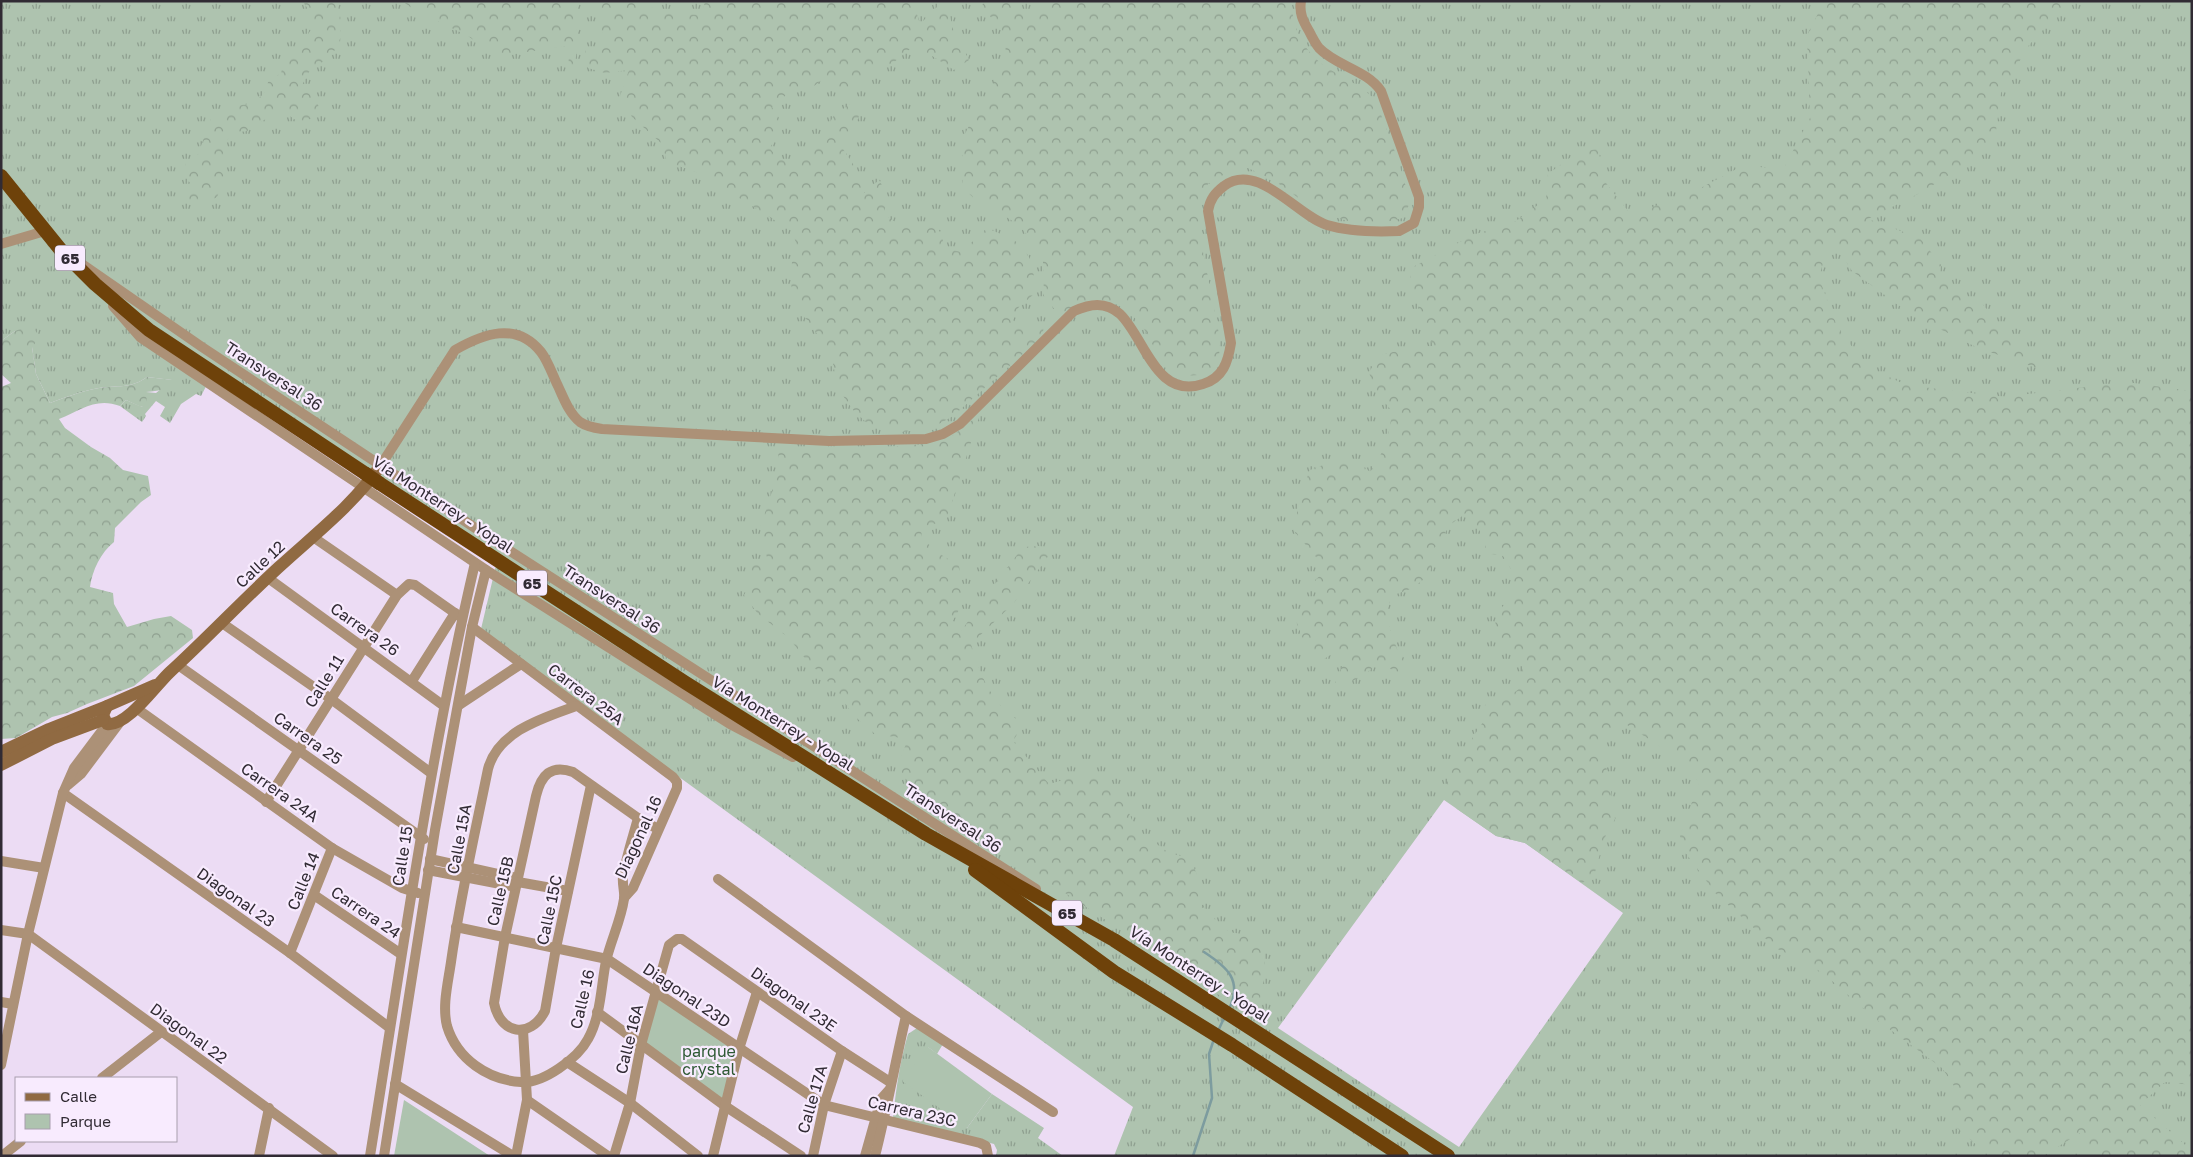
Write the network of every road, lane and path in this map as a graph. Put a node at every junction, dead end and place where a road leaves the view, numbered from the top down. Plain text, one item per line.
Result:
1 (1301, 1) edge
2 (1, 176) edge
3 (48, 235) junction
4 (1, 244) edge
5 (80, 269) junction
6 (382, 465) junction
7 (365, 489) junction
8 (313, 537) junction
9 (475, 563) junction
10 (486, 570) junction
11 (268, 578) junction
12 (397, 595) junction
13 (459, 615) junction
14 (222, 623) junction
15 (472, 627) junction
16 (363, 647) junction
17 (521, 664) junction
18 (178, 665) junction
19 (412, 681) junction
20 (157, 684) junction
21 (331, 699) junction
22 (459, 705) junction
23 (107, 706) junction
24 (444, 706) junction
25 (576, 706) junction
26 (136, 708) junction
27 (105, 722) junction
28 (120, 722) junction
29 (441, 722) junction
30 (455, 727) junction
31 (299, 750) junction
32 (1, 752) edge
33 (1, 765) edge
34 (431, 772) junction
35 (591, 785) junction
36 (677, 788) joint
37 (65, 789) junction
38 (858, 791) junction
39 (266, 802) junction
40 (638, 818) junction
41 (658, 829) junction
42 (926, 834) junction
43 (420, 837) junction
44 (433, 842) junction
45 (332, 848) junction
46 (1, 861) edge
47 (429, 865) junction
48 (44, 868) junction
49 (467, 873) junction
50 (718, 879) dead end
51 (518, 882) junction
52 (568, 891) junction
53 (412, 892) junction
54 (425, 894) junction
55 (314, 896) junction
56 (624, 898) junction
57 (456, 927) junction
58 (1, 930) edge
59 (28, 934) junction
60 (505, 938) junction
61 (682, 940) joint
62 (1114, 940) junction
63 (556, 948) junction
64 (290, 953) junction
65 (401, 954) junction
66 (607, 959) junction
67 (656, 991) junction
68 (757, 992) junction
69 (1, 1002) edge
70 (13, 1004) junction
71 (597, 1012) junction
72 (906, 1016) junction
73 (390, 1028) junction
74 (523, 1030) junction
75 (161, 1032) junction
76 (641, 1045) junction
77 (739, 1049) junction
78 (842, 1051) junction
79 (567, 1062) junction
80 (1, 1065) edge
81 (103, 1077) edge
82 (526, 1082) junction
83 (395, 1084) junction
84 (889, 1086) junction
85 (526, 1100) junction
86 (630, 1103) junction
87 (824, 1105) junction
88 (725, 1106) junction
89 (269, 1108) junction
90 (1053, 1112) dead end
91 (879, 1119) junction
92 (20, 1142) edge
93 (985, 1155) edge
94 (2, 1156) edge
95 (259, 1156) edge
96 (332, 1156) edge
97 (370, 1156) edge
98 (384, 1156) edge
99 (514, 1156) edge
100 (608, 1156) edge
101 (614, 1156) edge
102 (698, 1156) edge
103 (713, 1156) edge
104 (801, 1156) edge
105 (813, 1156) edge
106 (865, 1156) edge
107 (874, 1156) edge
108 (1402, 1156) edge
109 (1448, 1156) edge

1 - 6 street
2 - 3 highway, Vía Monterrey - Yopal / 65
3 - 4 street
3 - 5 highway, Vía Monterrey - Yopal / 65
3 - 6 street, Transversal 36 / 65
5 - 7 street, 65
5 - 38 highway, Vía Monterrey - Yopal / 65, bridge
6 - 7 main road, Calle 12
6 - 62 street, Transversal 36 / 65
7 - 8 main road, Calle 12
7 - 9 street, 65
8 - 11 main road, Calle 12
8 - 12 street
9 - 10 street, 65
9 - 13 street, Calle 15
10 - 15 street, Calle 15
10 - 38 street, 65
11 - 14 main road, Calle 12
11 - 16 street, Carrera 26
12 - 13 street, Calle 11
12 - 16 street, Calle 11
13 - 19 street
13 - 24 street, Calle 15
14 - 18 main road, Calle 12
14 - 21 street
15 - 17 street, Carrera 25A
15 - 22 street, Calle 15
16 - 19 street, Carrera 26
16 - 21 street, Calle 11
17 - 22 street
17 - 25 street, Carrera 25A
18 - 20 main road, Calle 12
18 - 31 street, Carrera 25
19 - 24 street, Carrera 26
20 - 23 main road
20 - 26 main road
21 - 31 street, Calle 11
21 - 34 street
22 - 30 street, Calle 15
23 - 27 main road
23 - 32 main road
24 - 29 street, Calle 15
25 - 36 street, Carrera 25A
25 - 49 street, Calle 15A
26 - 28 main road
26 - 39 street, Carrera 24A
27 - 28 main road
27 - 33 main road
27 - 37 street
28 - 37 street
29 - 30 street
29 - 34 street, Calle 15
30 - 44 street, Calle 15
31 - 39 street, Calle 11
31 - 43 street, Carrera 25
34 - 43 street, Calle 15
35 - 40 street
35 - 51 street, Calle 15B
35 - 52 street, Calle 15C
36 - 41 street, Diagonal 16
37 - 48 street
37 - 64 street, Diagonal 23
38 - 42 highway, Vía Monterrey - Yopal / 65
39 - 45 street, Carrera 24A
40 - 41 street
40 - 56 street, Calle 16
41 - 56 street, Diagonal 16
42 - 62 highway, Vía Monterrey - Yopal / 65
42 - 108 highway, Vía Monterrey - Yopal / 65
43 - 44 street, Carrera 25
43 - 53 street, Calle 15
44 - 47 street, Calle 15
45 - 53 street, Carrera 24A
45 - 55 street, Calle 14
46 - 48 street
47 - 49 street
47 - 54 street, Calle 15
48 - 59 street
49 - 51 street
49 - 57 street, Calle 15A
50 - 72 street
51 - 52 street
51 - 60 street, Calle 15B
52 - 63 street, Calle 15C
53 - 54 street, Carrera 24A
53 - 65 street, Calle 15
54 - 83 street, Calle 15
55 - 64 street, Calle 14
55 - 65 street, Carrera 24
56 - 66 street, Calle 16
57 - 60 street
57 - 82 street, Calle 15A
58 - 59 street
59 - 70 street
59 - 75 street, Diagonal 22
60 - 63 street
60 - 74 street, Calle 15B
61 - 67 street, Calle 16A
61 - 68 street, Diagonal 23E
62 - 109 highway, Vía Monterrey - Yopal / 65
63 - 66 street
63 - 74 street, Calle 15C
64 - 73 street, Diagonal 23
65 - 73 street, Calle 15
66 - 67 street, Diagonal 23D
66 - 71 street, Calle 16
67 - 76 street, Calle 16A
67 - 77 street, Diagonal 23D
68 - 77 street
68 - 78 street, Diagonal 23E
69 - 70 street
70 - 80 street
71 - 76 street
71 - 79 street, Calle 16
72 - 84 street
72 - 90 street
73 - 97 street, Calle 15
74 - 82 street
75 - 81 street
75 - 89 street, Diagonal 22
76 - 86 street, Calle 16A
76 - 88 street
77 - 87 street, Diagonal 23D
77 - 88 street
78 - 84 street, Diagonal 23E
78 - 87 street, Calle 17A
79 - 82 street, Calle 16
79 - 86 street
82 - 85 street
83 - 98 street, Calle 15
83 - 99 street
84 - 91 street
85 - 99 street
85 - 100 street
86 - 101 street, Calle 16A
86 - 102 street
87 - 91 street, Carrera 23C
87 - 105 street, Calle 17A
88 - 103 street
88 - 104 street
89 - 95 street
89 - 96 street, Diagonal 22
91 - 93 street, Carrera 23C
91 - 106 street
91 - 107 street
92 - 94 street

